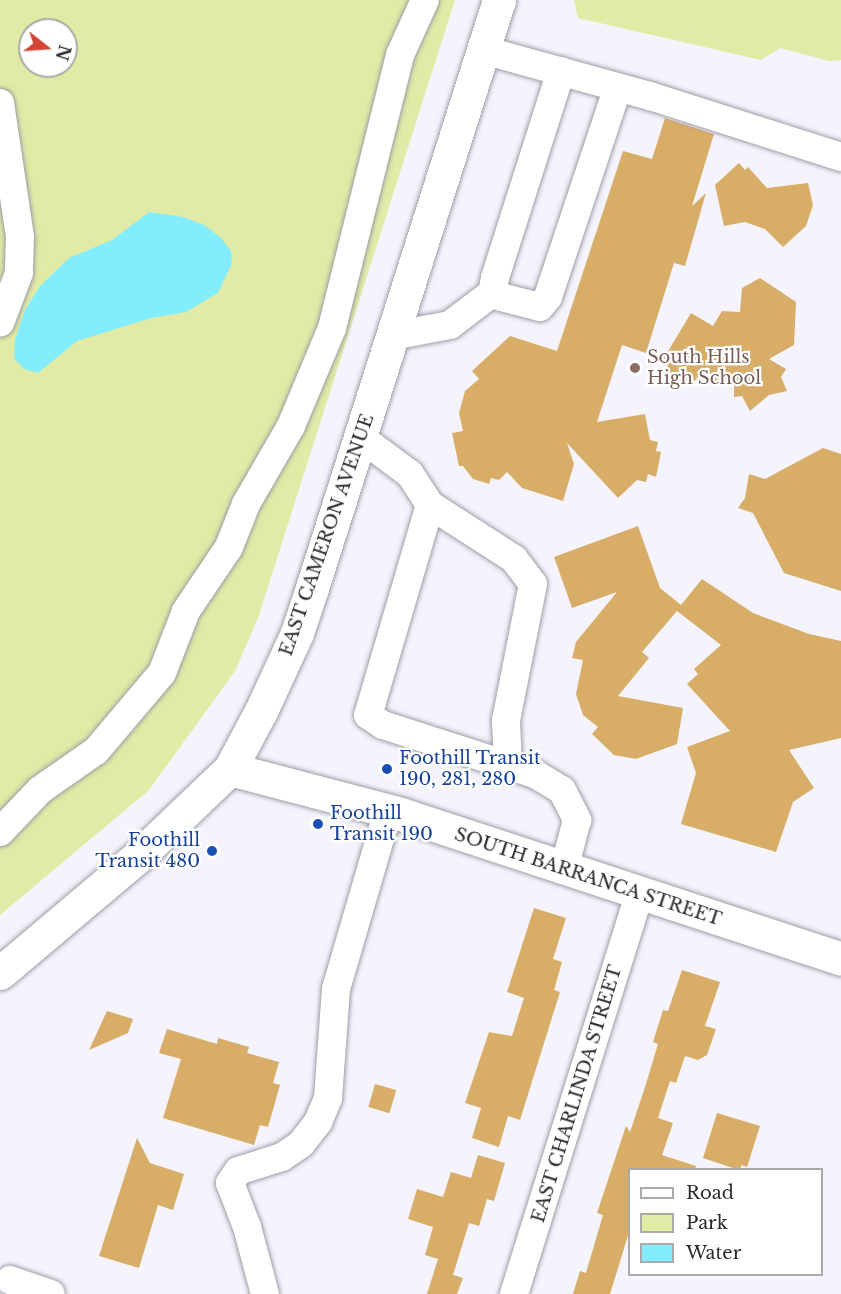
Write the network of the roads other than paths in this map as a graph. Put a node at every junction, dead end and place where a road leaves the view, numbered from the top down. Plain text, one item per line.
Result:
1 (425, 0) edge
2 (499, 0) edge
3 (483, 50) junction
4 (561, 71) junction
5 (618, 87) junction
6 (0, 103) edge
7 (841, 157) edge
8 (492, 293) junction
9 (0, 323) edge
10 (392, 336) junction
11 (360, 437) junction
12 (430, 505) junction
13 (508, 767) junction
14 (230, 769) junction
15 (388, 811) junction
16 (0, 832) edge
17 (564, 869) junction
18 (639, 895) junction
19 (841, 959) edge
20 (0, 973) edge
21 (10, 1280) dead end
22 (51, 1294) edge
23 (265, 1294) edge
24 (514, 1294) edge

1 - 16 street
2 - 3 main road, EAST CAMERON AVENUE
3 - 4 street
3 - 10 main road, EAST CAMERON AVENUE
4 - 5 street
4 - 8 street
5 - 7 street
5 - 8 street
6 - 9 street
8 - 10 street
10 - 11 main road, EAST CAMERON AVENUE
11 - 12 street
11 - 14 main road, EAST CAMERON AVENUE
12 - 13 street
12 - 13 street
13 - 17 street
14 - 15 main road, SOUTH BARRANCA STREET
14 - 20 main road, EAST CAMERON AVENUE
15 - 17 main road, SOUTH BARRANCA STREET
15 - 23 street
17 - 18 main road, SOUTH BARRANCA STREET
18 - 19 main road, SOUTH BARRANCA STREET
18 - 24 street, EAST CHARLINDA STREET
21 - 22 street

